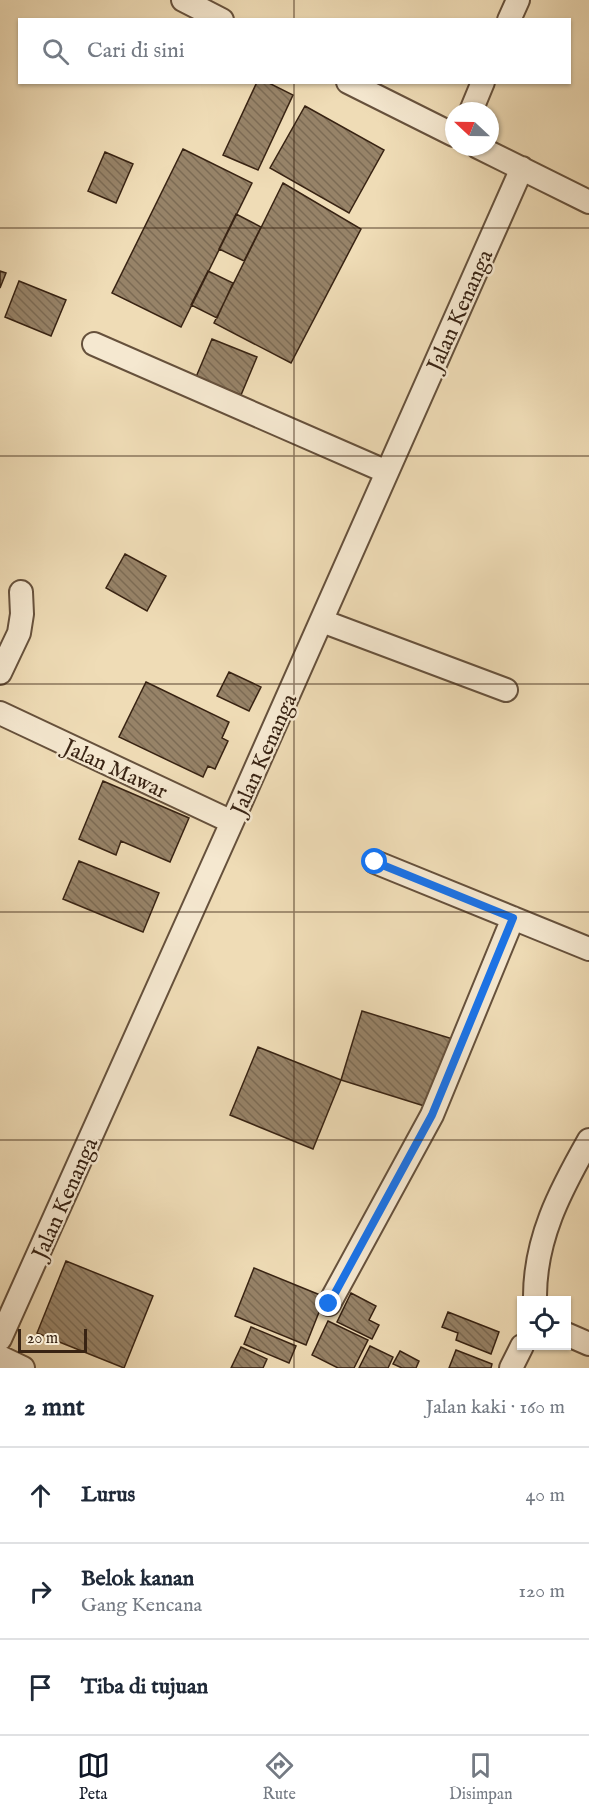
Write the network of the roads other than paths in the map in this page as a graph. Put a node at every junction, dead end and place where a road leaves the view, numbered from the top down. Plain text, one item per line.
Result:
1 (183, 0) edge
2 (518, 0) edge
3 (218, 18) edge
4 (510, 18) edge
5 (352, 84) edge
6 (482, 84) edge
7 (475, 102) edge
8 (445, 130) edge
9 (497, 156) edge
10 (522, 168) junction
11 (589, 202) edge
12 (93, 344) dead end
13 (387, 472) junction
14 (21, 592) dead end
15 (322, 621) junction
16 (0, 673) edge
17 (506, 690) dead end
18 (2, 720) edge
19 (232, 822) junction
20 (375, 862) dead end
21 (513, 918) junction
22 (589, 949) edge
23 (589, 1140) edge
24 (535, 1296) edge
25 (329, 1304) dead end
26 (571, 1336) edge
27 (0, 1339) edge
28 (589, 1344) edge
29 (520, 1350) edge
30 (0, 1357) edge
31 (23, 1368) edge
32 (511, 1368) edge

1 - 3 street
2 - 4 street
5 - 8 street
6 - 7 street
9 - 10 street
10 - 11 street
10 - 13 street, Jalan Kenanga
12 - 13 street
13 - 15 street, Jalan Kenanga
14 - 16 street
15 - 17 street
15 - 19 street, Jalan Kenanga
18 - 19 street, Jalan Mawar
19 - 27 street, Jalan Kenanga
20 - 21 street
21 - 22 street
21 - 25 street
23 - 24 street
26 - 28 street
29 - 32 street
30 - 31 street

